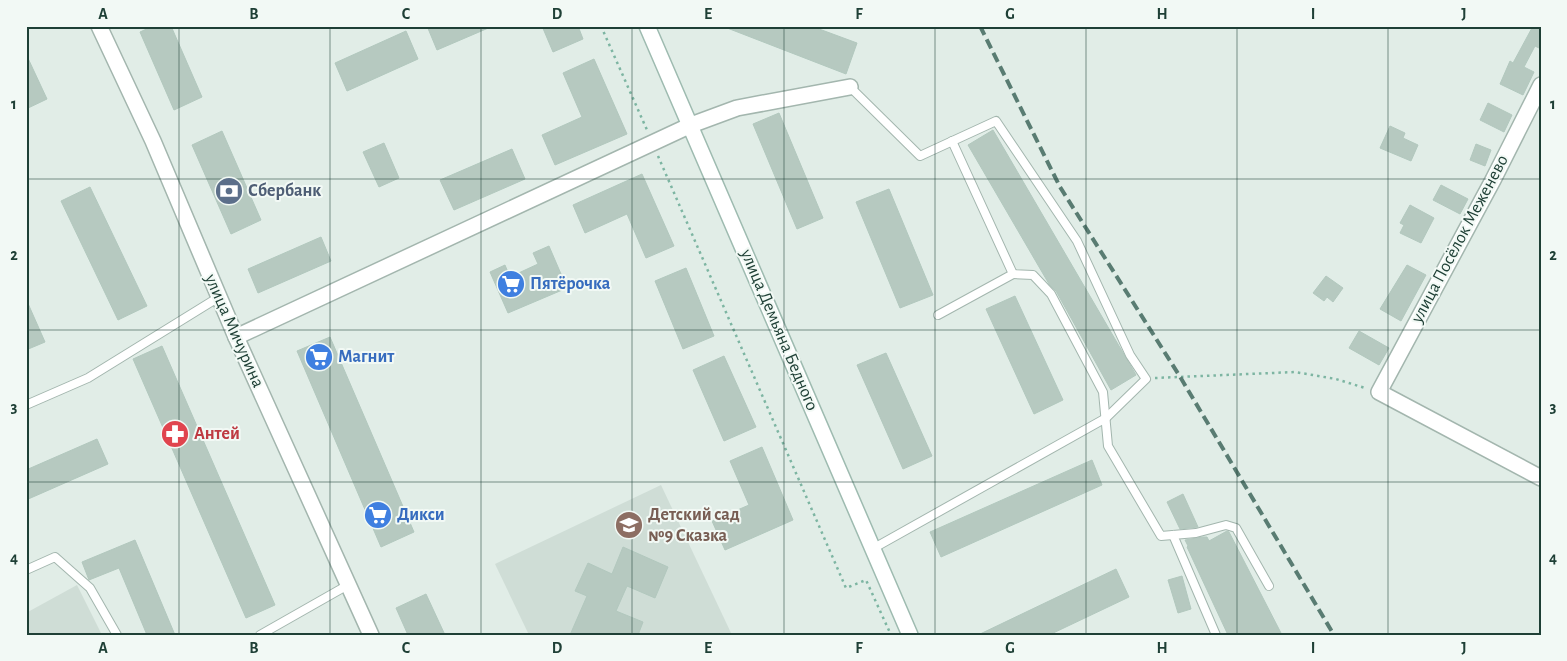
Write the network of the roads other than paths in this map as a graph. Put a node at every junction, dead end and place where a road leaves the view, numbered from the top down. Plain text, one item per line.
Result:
1 (99, 26) edge
2 (647, 26) edge
3 (1541, 85) edge
4 (850, 88) joint
5 (691, 126) junction
6 (952, 141) junction
7 (1013, 274) junction
8 (219, 297) junction
9 (938, 315) dead end
10 (236, 337) junction
11 (26, 405) edge
12 (1106, 418) junction
13 (1541, 478) edge
14 (1173, 535) junction
15 (874, 548) junction
16 (26, 570) edge
17 (348, 584) junction
18 (1269, 586) dead end
19 (117, 635) edge
20 (260, 635) edge
21 (371, 635) edge
22 (910, 635) edge
23 (1216, 635) edge

1 - 8 street, улица Мичурина
2 - 5 street, улица Демьяна Бедного
3 - 13 street, улица Посёлок Меженево
4 - 5 street
4 - 6 lane
5 - 10 street
5 - 15 street, улица Демьяна Бедного
6 - 7 lane
6 - 12 lane
7 - 9 lane
7 - 12 lane
8 - 10 street, улица Мичурина
8 - 11 lane
10 - 17 street, улица Мичурина
12 - 14 lane
12 - 15 lane
14 - 18 lane
14 - 23 lane
15 - 22 street, улица Демьяна Бедного
16 - 19 lane
17 - 20 lane
17 - 21 street, улица Мичурина

